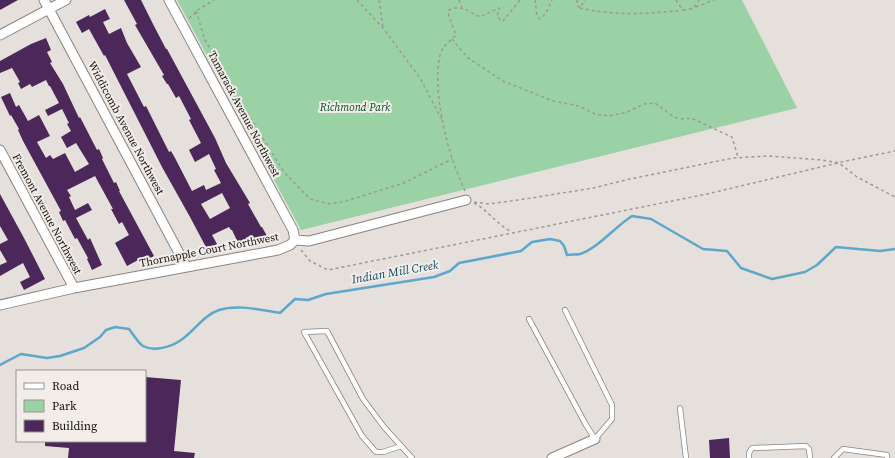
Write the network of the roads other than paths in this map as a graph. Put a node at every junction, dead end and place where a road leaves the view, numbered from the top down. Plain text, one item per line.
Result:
1 (44, 0) edge
2 (66, 0) edge
3 (169, 0) edge
4 (49, 9) junction
5 (0, 35) edge
6 (0, 150) edge
7 (468, 200) road end
8 (295, 240) junction
9 (186, 266) junction
10 (74, 288) junction
11 (0, 305) edge
12 (565, 310) dead end
13 (528, 319) dead end
14 (680, 408) dead end
15 (595, 439) junction
16 (401, 446) junction
17 (412, 458) edge
18 (552, 458) edge
19 (686, 458) edge
20 (749, 458) edge
21 (810, 458) edge
22 (834, 458) edge
23 (888, 458) edge

1 - 4 street, Widdicomb Avenue Northwest
2 - 4 street
3 - 8 street, Tamarack Avenue Northwest
4 - 5 street
4 - 9 street, Widdicomb Avenue Northwest
6 - 10 street, Fremont Avenue Northwest
7 - 8 street, Thornapple Court Northwest
8 - 9 street, Thornapple Court Northwest
9 - 10 street, Thornapple Court Northwest
10 - 11 street, Thornapple Court Northwest
12 - 15 lane
13 - 15 lane
14 - 19 lane
15 - 18 street
16 - 16 lane
16 - 17 lane
20 - 21 lane
22 - 23 lane

